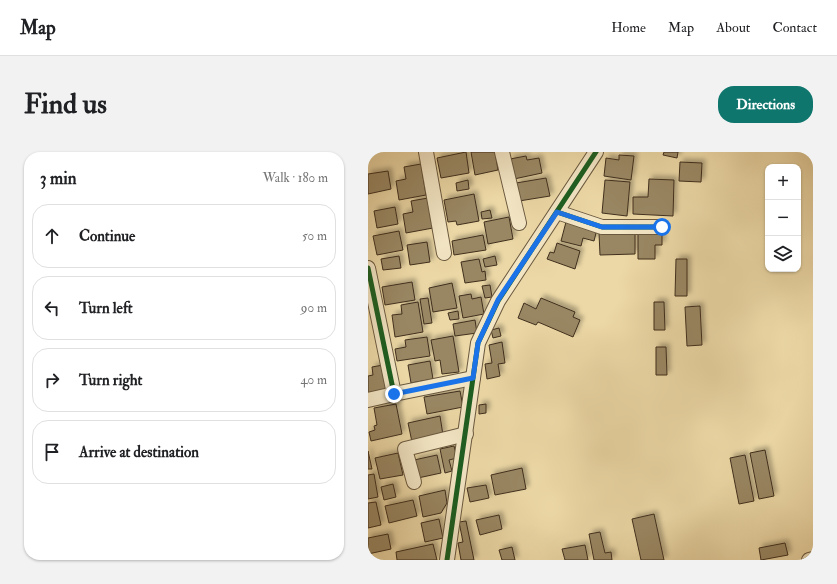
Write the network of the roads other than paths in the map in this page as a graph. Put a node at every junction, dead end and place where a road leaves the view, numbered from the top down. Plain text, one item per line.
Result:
1 (426, 152) edge
2 (502, 152) edge
3 (596, 152) edge
4 (557, 212) junction
5 (519, 223) dead end
6 (662, 227) dead end
7 (444, 253) dead end
8 (368, 268) edge
9 (473, 378) junction
10 (394, 394) junction
11 (368, 400) edge
12 (466, 434) junction
13 (414, 482) dead end
14 (813, 559) edge
15 (447, 560) edge
16 (809, 560) edge

1 - 7 street
2 - 5 street
3 - 4 street
4 - 6 street
4 - 9 street
8 - 10 street
9 - 10 street
9 - 12 street
10 - 11 street
12 - 13 street
12 - 15 street
14 - 16 street

